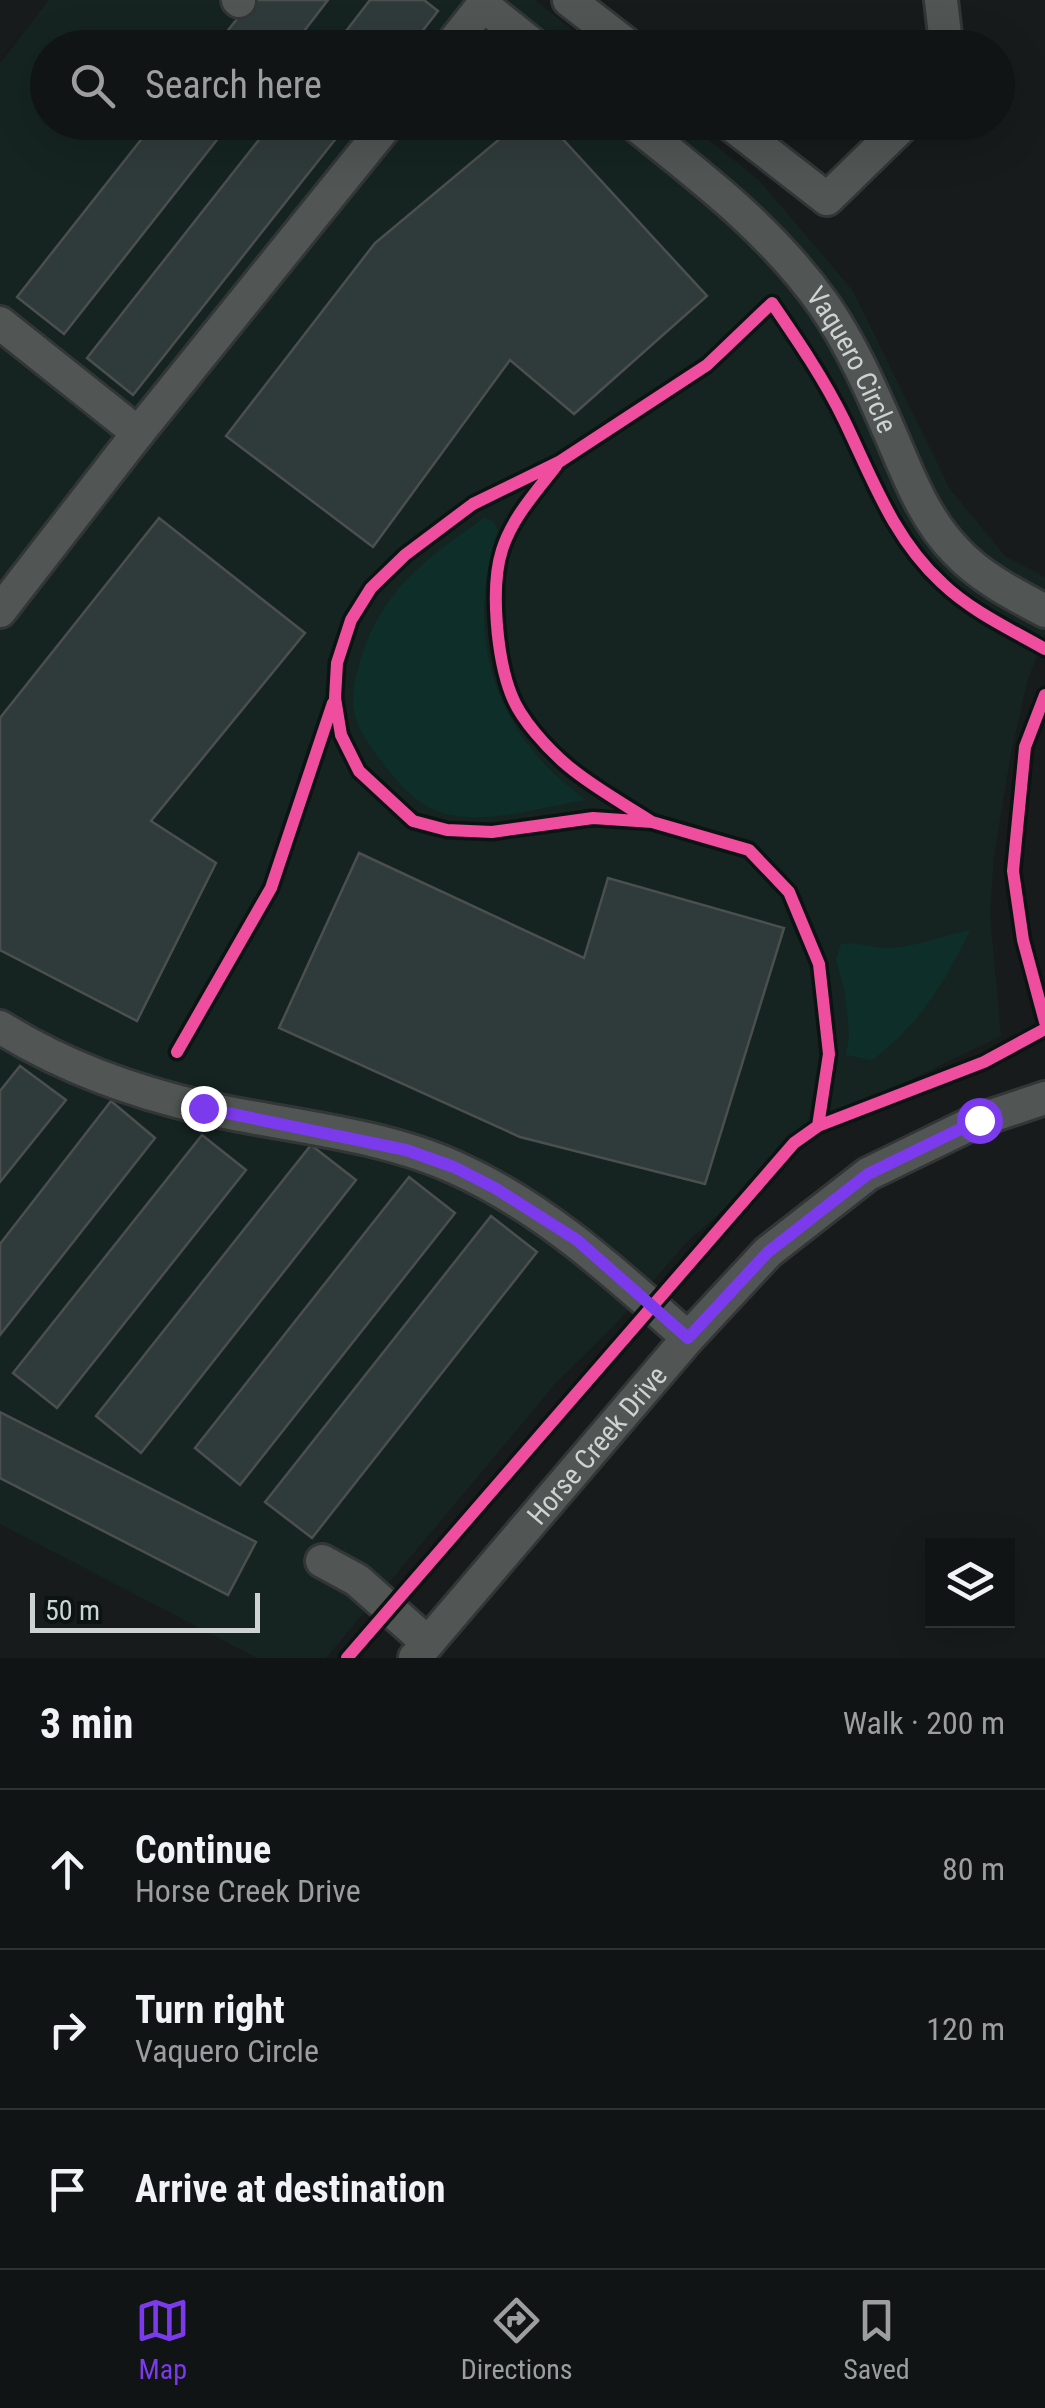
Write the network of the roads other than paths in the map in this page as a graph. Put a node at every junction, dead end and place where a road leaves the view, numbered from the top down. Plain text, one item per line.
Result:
1 (569, 0) edge
2 (941, 0) edge
3 (480, 3) edge
4 (462, 30) edge
5 (514, 30) edge
6 (608, 30) edge
7 (944, 30) edge
8 (374, 140) edge
9 (655, 140) edge
10 (751, 140) edge
11 (888, 140) edge
12 (0, 323) edge
13 (138, 433) junction
14 (0, 611) edge
15 (1045, 611) edge
16 (0, 1027) edge
17 (1045, 1098) edge
18 (688, 1338) junction
19 (322, 1561) dead end
20 (422, 1650) edge

1 - 6 street
2 - 7 street
3 - 4 street
3 - 5 street
8 - 13 street
9 - 15 street, Vaquero Circle
10 - 11 street
12 - 13 street
13 - 14 street
16 - 18 street
17 - 18 street, Horse Creek Drive
18 - 20 street, Horse Creek Drive
19 - 20 street

